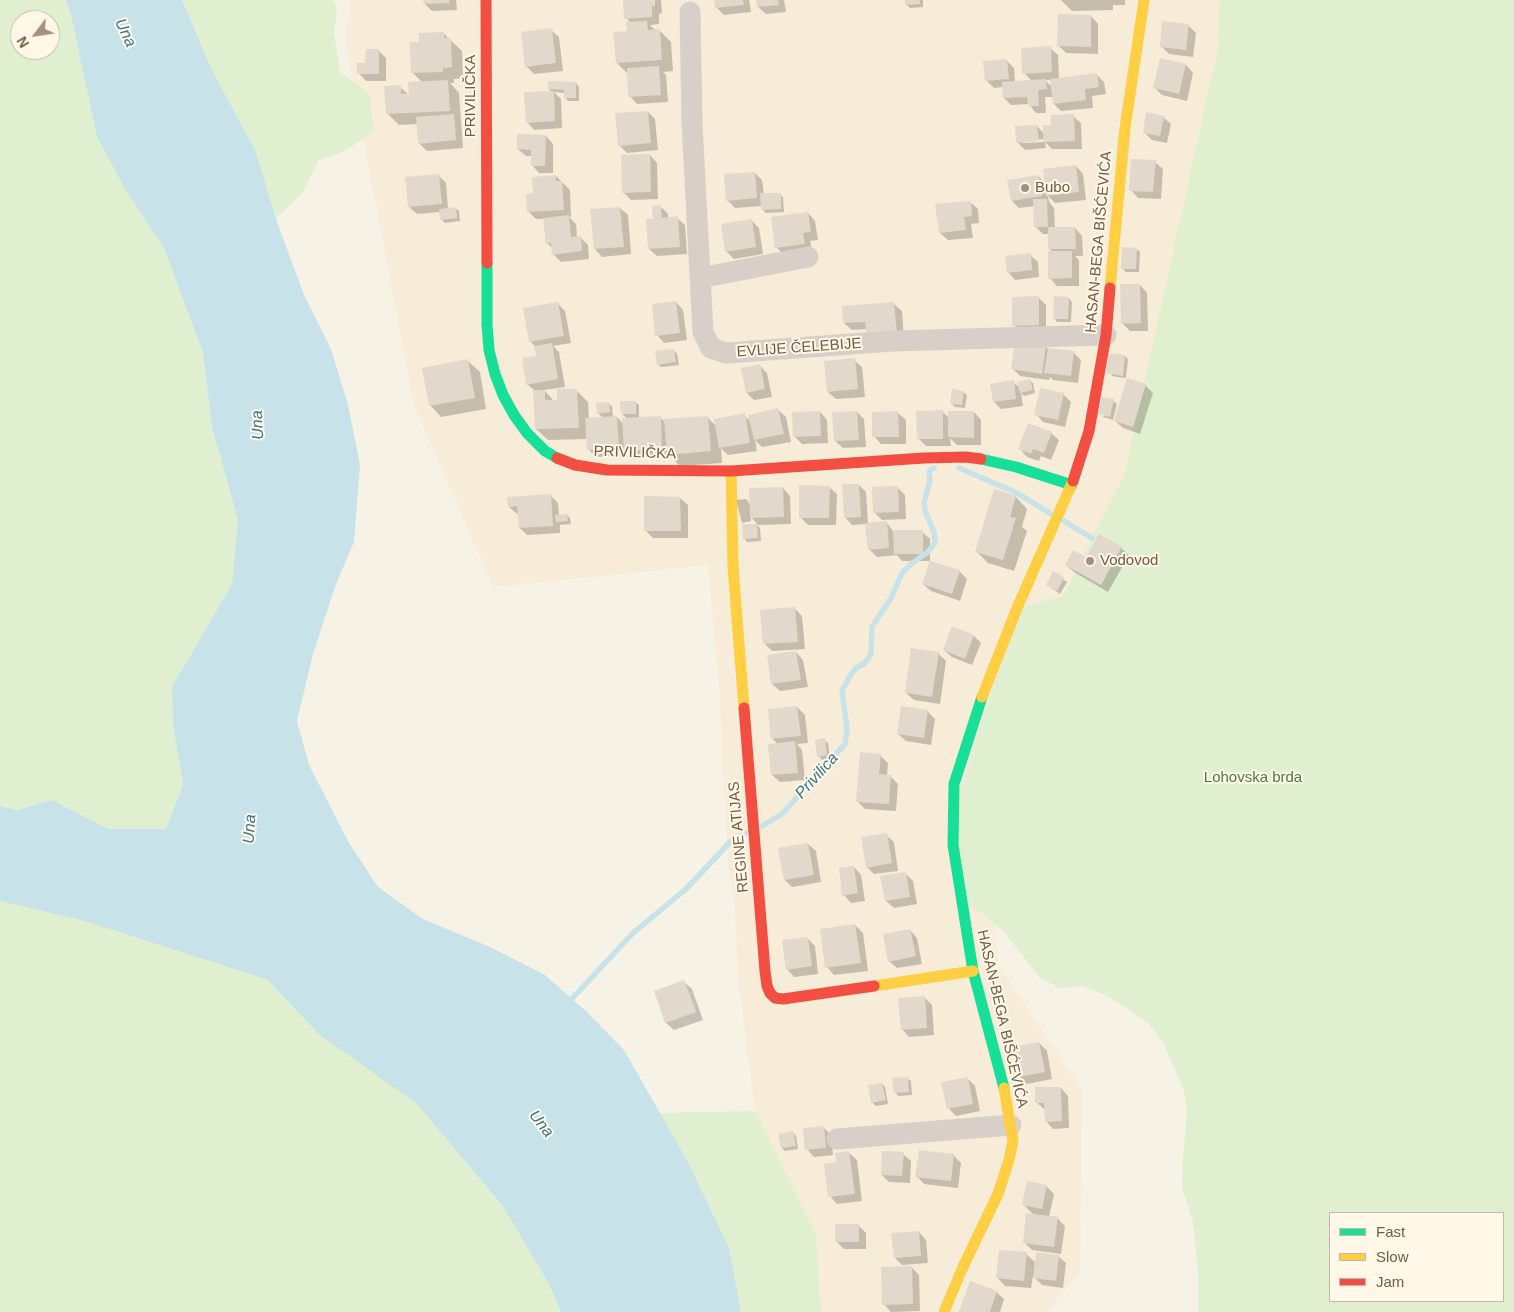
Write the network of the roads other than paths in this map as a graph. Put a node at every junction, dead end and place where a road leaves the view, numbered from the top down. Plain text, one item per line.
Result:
1 (486, 0) edge
2 (1144, 0) edge
3 (690, 12) dead end
4 (808, 257) dead end
5 (700, 278) junction
6 (1106, 335) junction
7 (731, 471) junction
8 (1072, 484) junction
9 (973, 971) junction
10 (1011, 1125) junction
11 (837, 1139) dead end
12 (944, 1312) edge

1 - 7 street, PRIVILIČKA
2 - 6 street, HASAN-BEGA BIŠĆEVIĆA
3 - 5 street, EVLIJE ČELEBIJE
4 - 5 street
5 - 6 street, EVLIJE ČELEBIJE
6 - 8 street, HASAN-BEGA BIŠĆEVIĆA
7 - 8 street, PRIVILIČKA
7 - 9 street, REGINE ATIJAS
8 - 9 street, HASAN-BEGA BIŠĆEVIĆA
9 - 10 street, HASAN-BEGA BIŠĆEVIĆA
10 - 11 street
10 - 12 street, HASAN-BEGA BIŠĆEVIĆA

